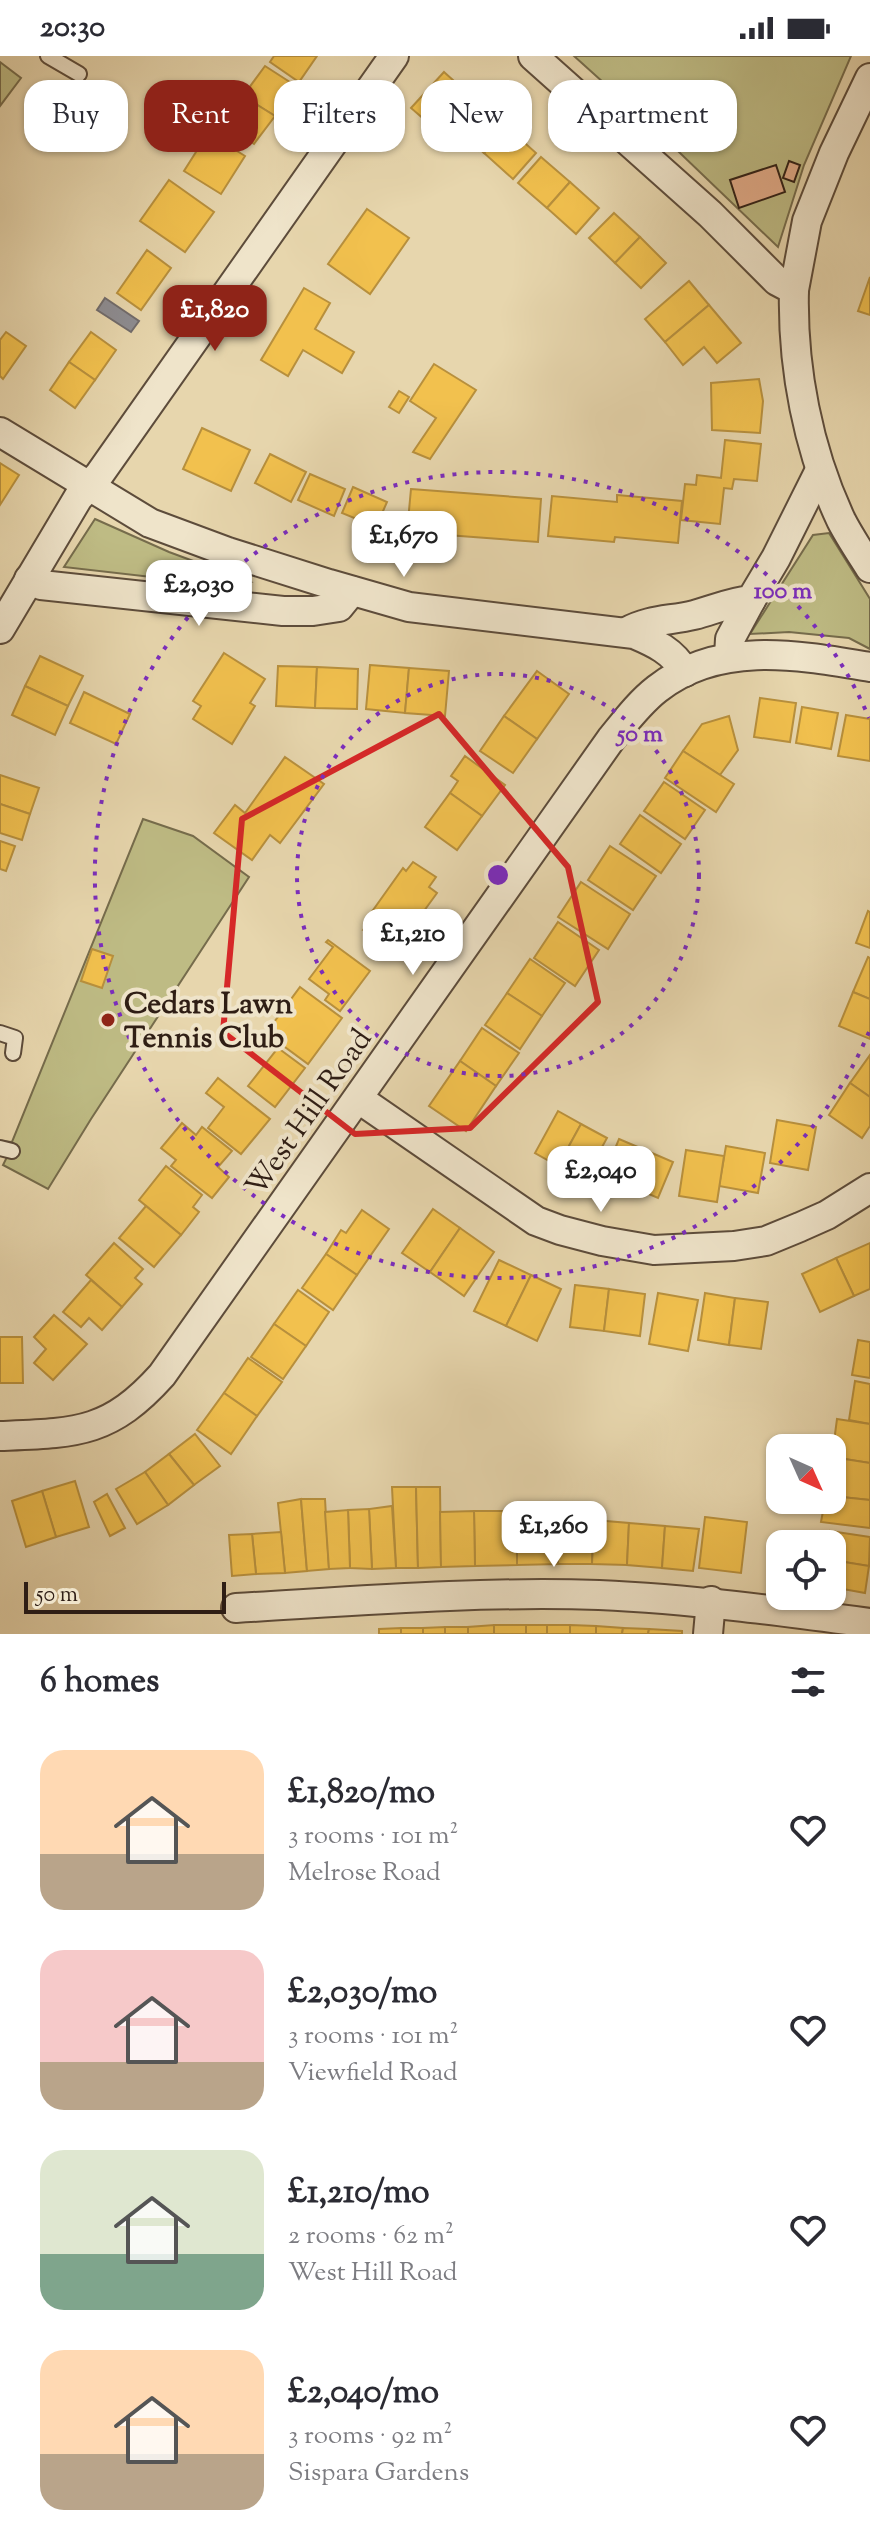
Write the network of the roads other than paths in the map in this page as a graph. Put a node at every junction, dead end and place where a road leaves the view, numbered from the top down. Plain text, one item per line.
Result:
1 (48, 56) edge
2 (394, 56) edge
3 (533, 56) edge
4 (79, 74) dead end
5 (870, 78) edge
6 (862, 116) edge
7 (794, 290) junction
8 (0, 432) edge
9 (820, 470) junction
10 (89, 487) junction
11 (870, 568) edge
12 (29, 579) junction
13 (352, 591) junction
14 (751, 600) junction
15 (0, 629) edge
16 (626, 632) junction
17 (729, 656) junction
18 (870, 667) edge
19 (685, 672) junction
20 (0, 1033) edge
21 (13, 1053) dead end
22 (359, 1099) junction
23 (870, 1188) edge
24 (0, 1436) edge
25 (711, 1601) junction
26 (236, 1608) dead end
27 (870, 1623) edge
28 (708, 1634) edge

1 - 4 lane
2 - 10 street
3 - 7 street
5 - 6 street
6 - 7 street
7 - 9 street
8 - 10 street
9 - 11 street
9 - 14 street
10 - 12 street
10 - 13 street
12 - 13 street
12 - 15 street
13 - 16 street
14 - 16 street
14 - 17 street
16 - 19 street
17 - 18 street, West Hill Road
17 - 19 street, West Hill Road
19 - 22 street, West Hill Road
20 - 21 lane
22 - 23 street
22 - 24 street, West Hill Road
25 - 26 street
25 - 27 street
25 - 28 street

